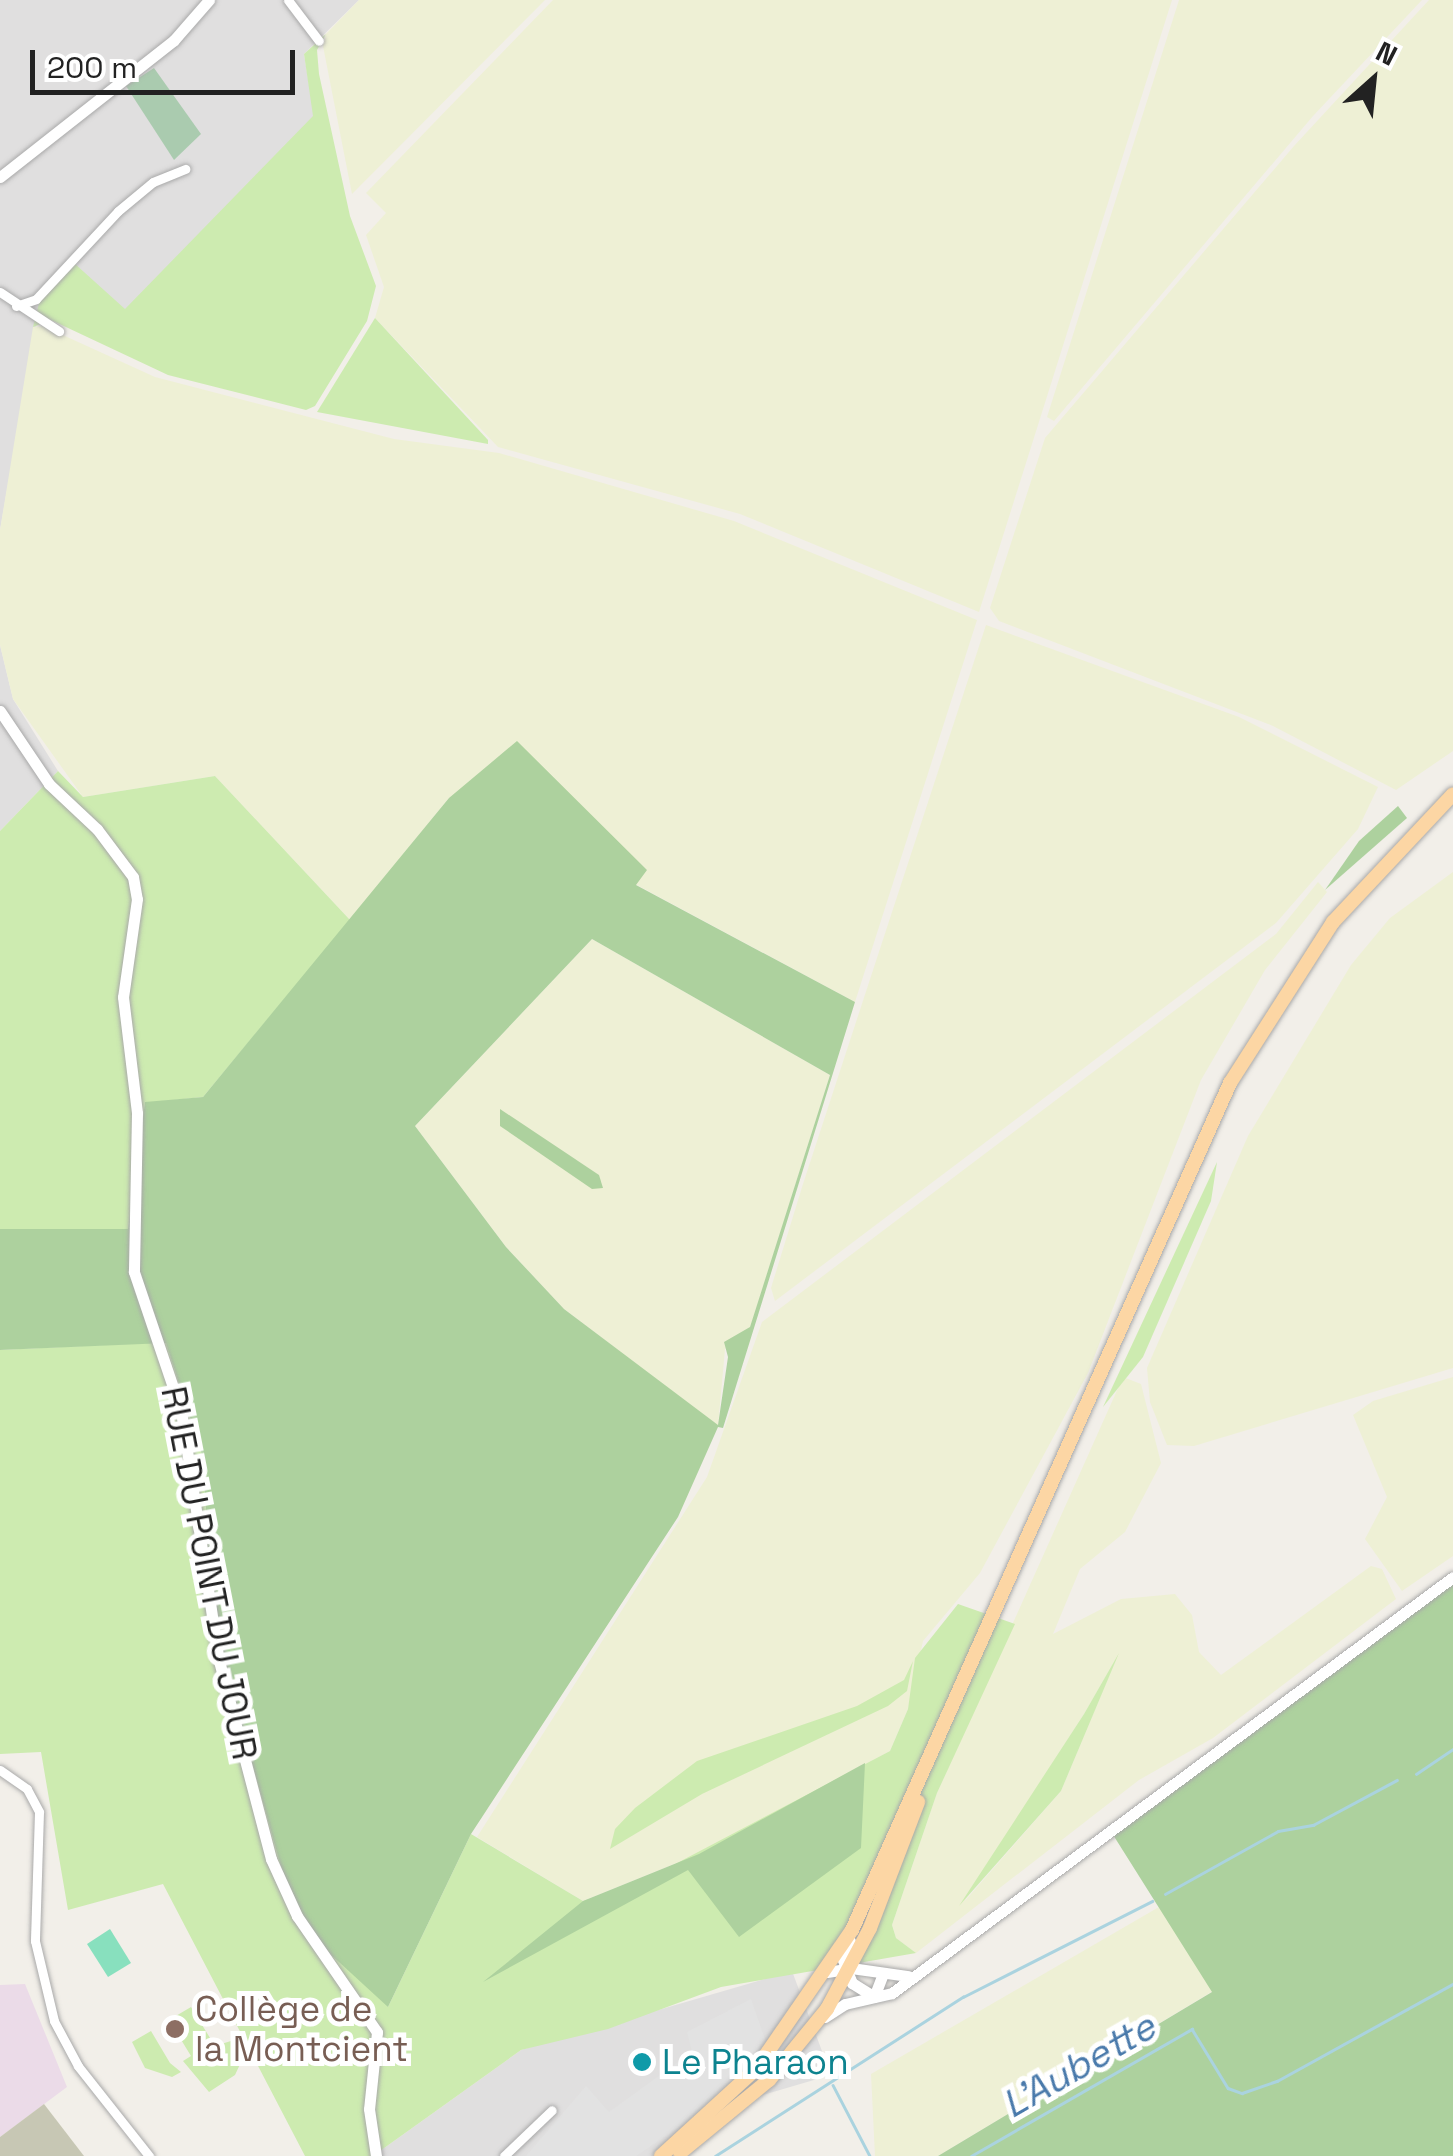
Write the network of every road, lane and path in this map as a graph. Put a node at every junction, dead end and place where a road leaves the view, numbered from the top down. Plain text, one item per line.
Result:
1 (209, 0) edge
2 (288, 0) edge
3 (319, 41) dead end
4 (185, 169) dead end
5 (0, 178) edge
6 (0, 292) edge
7 (16, 306) junction
8 (59, 331) dead end
9 (0, 711) edge
10 (1453, 794) edge
11 (1453, 805) edge
12 (1453, 1576) edge
13 (0, 1770) edge
14 (852, 1930) junction
15 (862, 1946) junction
16 (847, 1971) junction
17 (827, 1972) junction
18 (912, 1975) junction
19 (882, 1976) junction
20 (874, 1997) junction
21 (816, 2025) junction
22 (552, 2110) dead end
23 (149, 2156) edge
24 (376, 2156) edge
25 (504, 2156) edge
26 (660, 2156) edge
27 (675, 2156) edge

1 - 5 street
2 - 3 street
4 - 7 street
6 - 7 street
7 - 8 street
9 - 24 street, RUE DU POINT DU JOUR
10 - 14 main road
11 - 15 main road
12 - 18 street
13 - 23 street
14 - 16 street
14 - 17 main road
15 - 16 main road
15 - 19 street
16 - 17 street
16 - 19 street
16 - 20 street
16 - 21 main road
17 - 26 main road
18 - 19 street
18 - 20 street
19 - 20 street
20 - 21 street
21 - 27 main road
22 - 25 street

